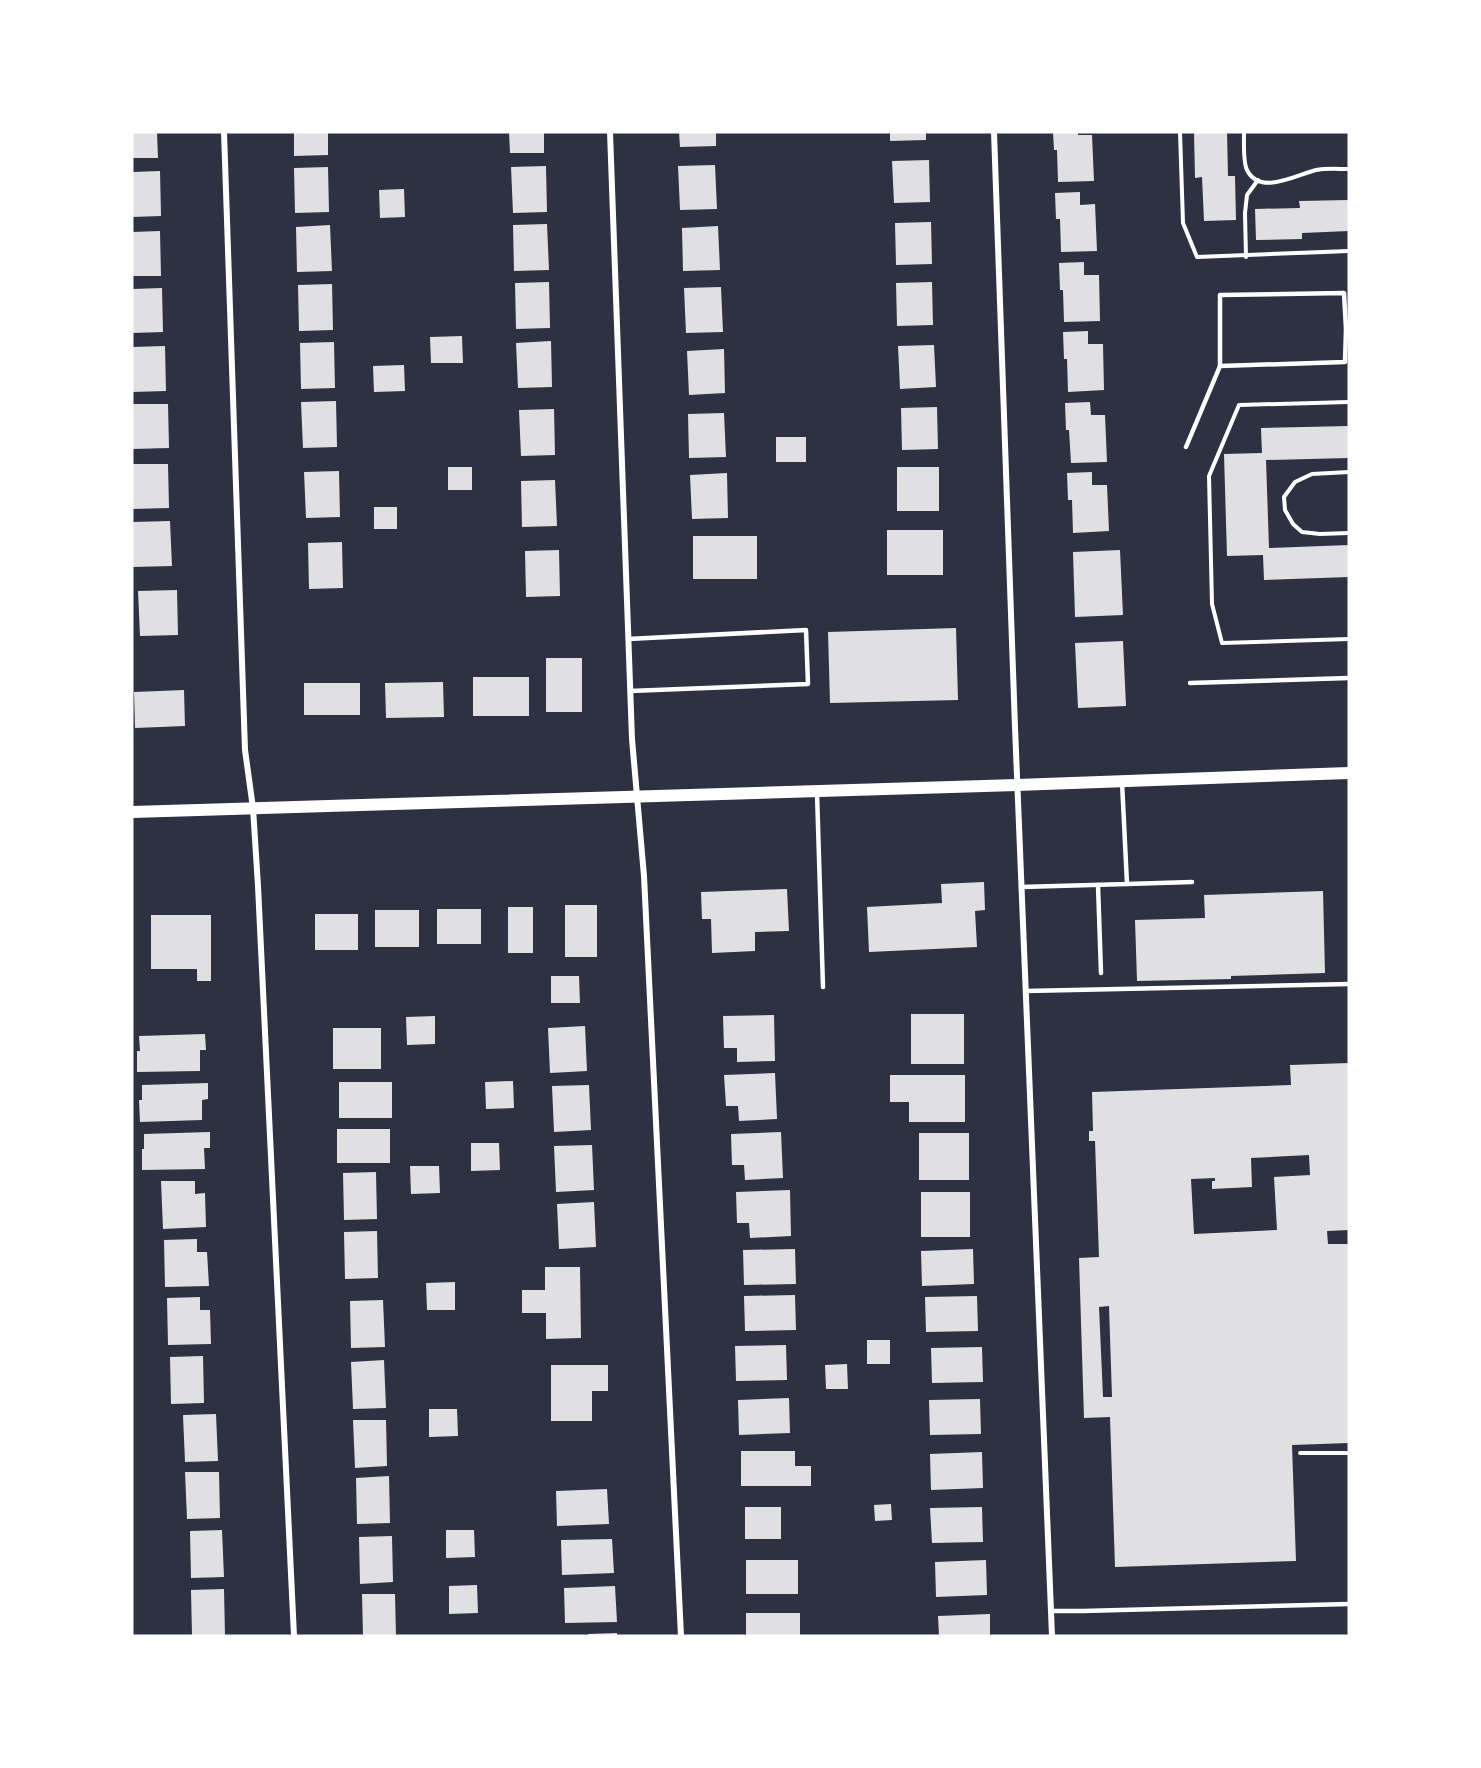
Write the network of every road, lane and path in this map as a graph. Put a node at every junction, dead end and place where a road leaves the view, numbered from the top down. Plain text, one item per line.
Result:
1 (224, 132) edge
2 (610, 132) edge
3 (994, 132) edge
4 (1180, 132) edge
5 (1244, 132) edge
6 (1349, 169) edge
7 (1258, 180) junction
8 (1349, 251) edge
9 (1245, 256) junction
10 (1347, 329) edge
11 (1220, 366) junction
12 (1349, 402) edge
13 (1186, 447) dead end
14 (1349, 472) edge
15 (1349, 533) edge
16 (628, 639) junction
17 (1349, 639) edge
18 (1349, 678) edge
19 (1190, 683) dead end
20 (630, 691) junction
21 (1349, 773) edge
22 (1122, 781) junction
23 (1017, 785) junction
24 (817, 790) junction
25 (638, 796) junction
26 (253, 808) junction
27 (132, 812) edge
28 (1192, 882) dead end
29 (1127, 884) junction
30 (1098, 885) junction
31 (1022, 887) junction
32 (1101, 973) dead end
33 (1349, 984) edge
34 (823, 987) dead end
35 (1026, 991) junction
36 (1300, 1453) dead end
37 (1349, 1453) edge
38 (1349, 1604) edge
39 (1052, 1611) junction
40 (294, 1636) edge
41 (681, 1636) edge
42 (1052, 1636) edge

1 - 26 street
2 - 16 street
3 - 23 street
4 - 9 path
5 - 7 path
6 - 7 path
7 - 9 path
8 - 9 path
10 - 11 lane
10 - 11 lane
11 - 13 lane
12 - 17 path
14 - 15 path
16 - 20 street
16 - 20 lane
18 - 19 lane
20 - 25 street
21 - 22 main road
22 - 23 main road
22 - 29 lane
23 - 24 main road
23 - 31 street
24 - 25 main road
24 - 34 lane
25 - 26 main road
25 - 41 street
26 - 27 main road
26 - 40 street
28 - 29 lane
29 - 30 lane
30 - 31 lane
30 - 32 lane
31 - 35 street
33 - 35 lane
35 - 39 street
36 - 37 path
38 - 39 lane
39 - 42 street

